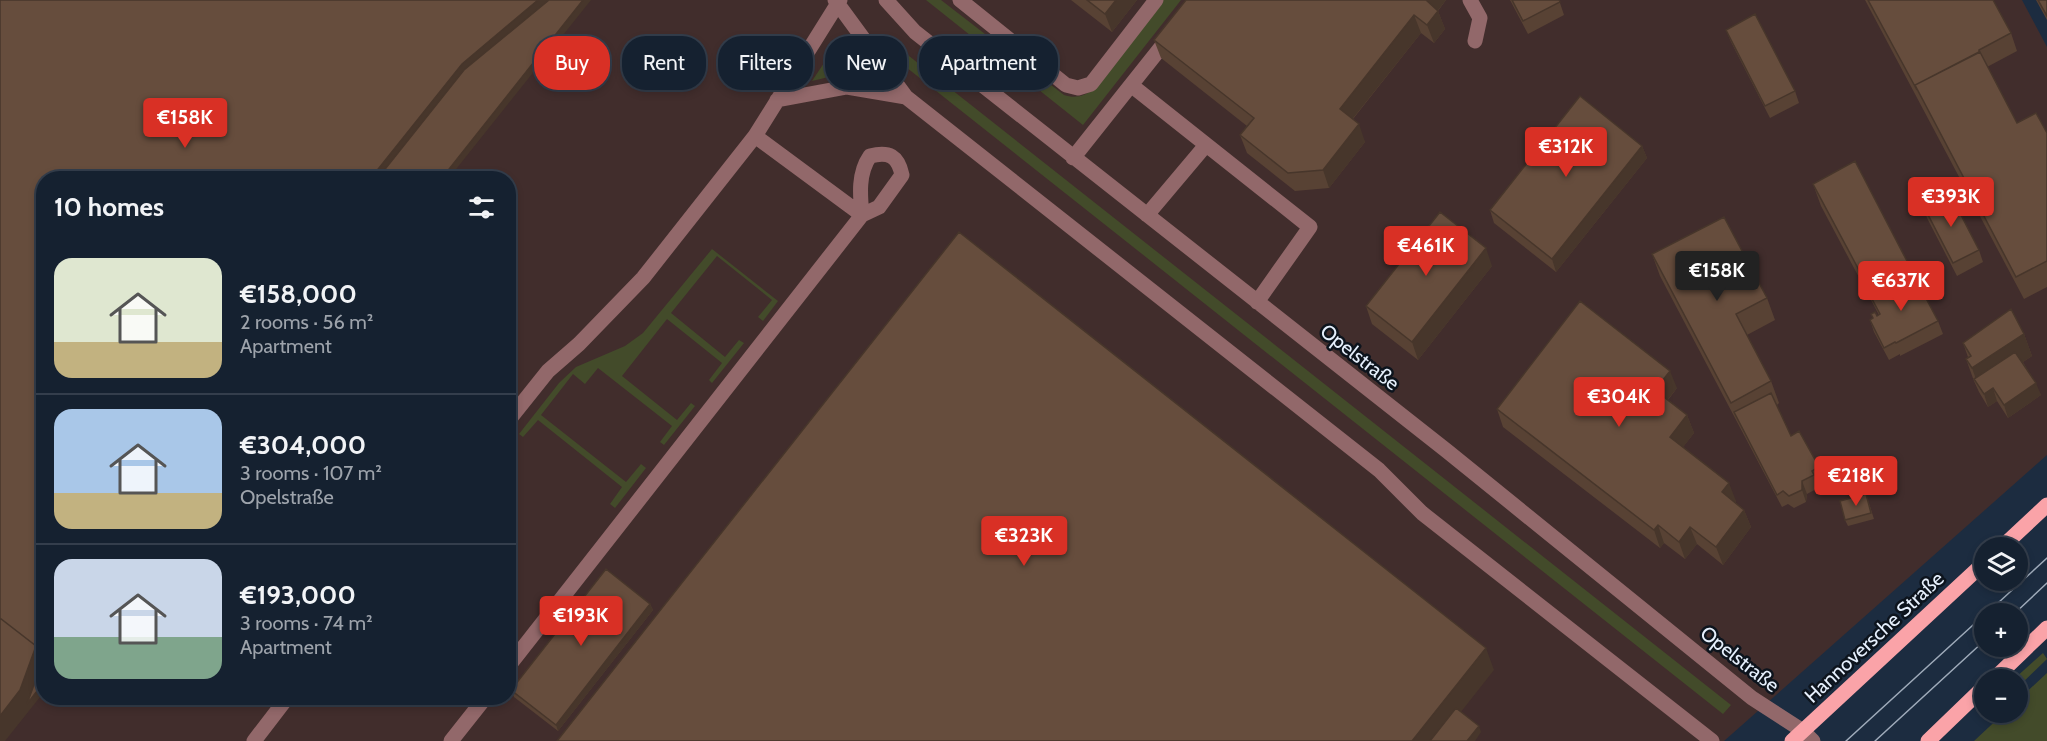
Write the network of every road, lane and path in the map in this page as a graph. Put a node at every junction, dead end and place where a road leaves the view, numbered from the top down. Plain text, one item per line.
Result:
1 (886, 0) edge
2 (960, 0) edge
3 (1156, 0) edge
4 (1470, 0) edge
5 (838, 1) edge
6 (1178, 26) edge
7 (1475, 41) dead end
8 (1131, 85) junction
9 (906, 97) junction
10 (777, 100) junction
11 (755, 136) junction
12 (1206, 145) junction
13 (1074, 158) junction
14 (1147, 216) junction
15 (1257, 302) junction
16 (516, 411) edge
17 (2047, 505) edge
18 (2013, 537) edge
19 (1974, 573) edge
20 (2047, 628) edge
21 (516, 657) edge
22 (2004, 669) edge
23 (1974, 697) edge
24 (282, 705) edge
25 (479, 705) edge
26 (1803, 738) edge
27 (254, 741) edge
28 (451, 741) edge
29 (1712, 741) edge
30 (1928, 741) edge

1 - 13 street, Opelstraße
2 - 3 street
4 - 7 street
5 - 9 street
5 - 10 street
6 - 8 street
8 - 12 street
8 - 13 street
9 - 10 street
9 - 29 street
10 - 11 street
11 - 16 street
11 - 21 street
12 - 14 street
12 - 15 street
13 - 14 street, Opelstraße
14 - 15 street, Opelstraße
15 - 26 street, Opelstraße
17 - 18 main road
19 - 26 main road, Hannoversche Straße
20 - 22 main road
23 - 30 main road
24 - 27 street
25 - 28 street

